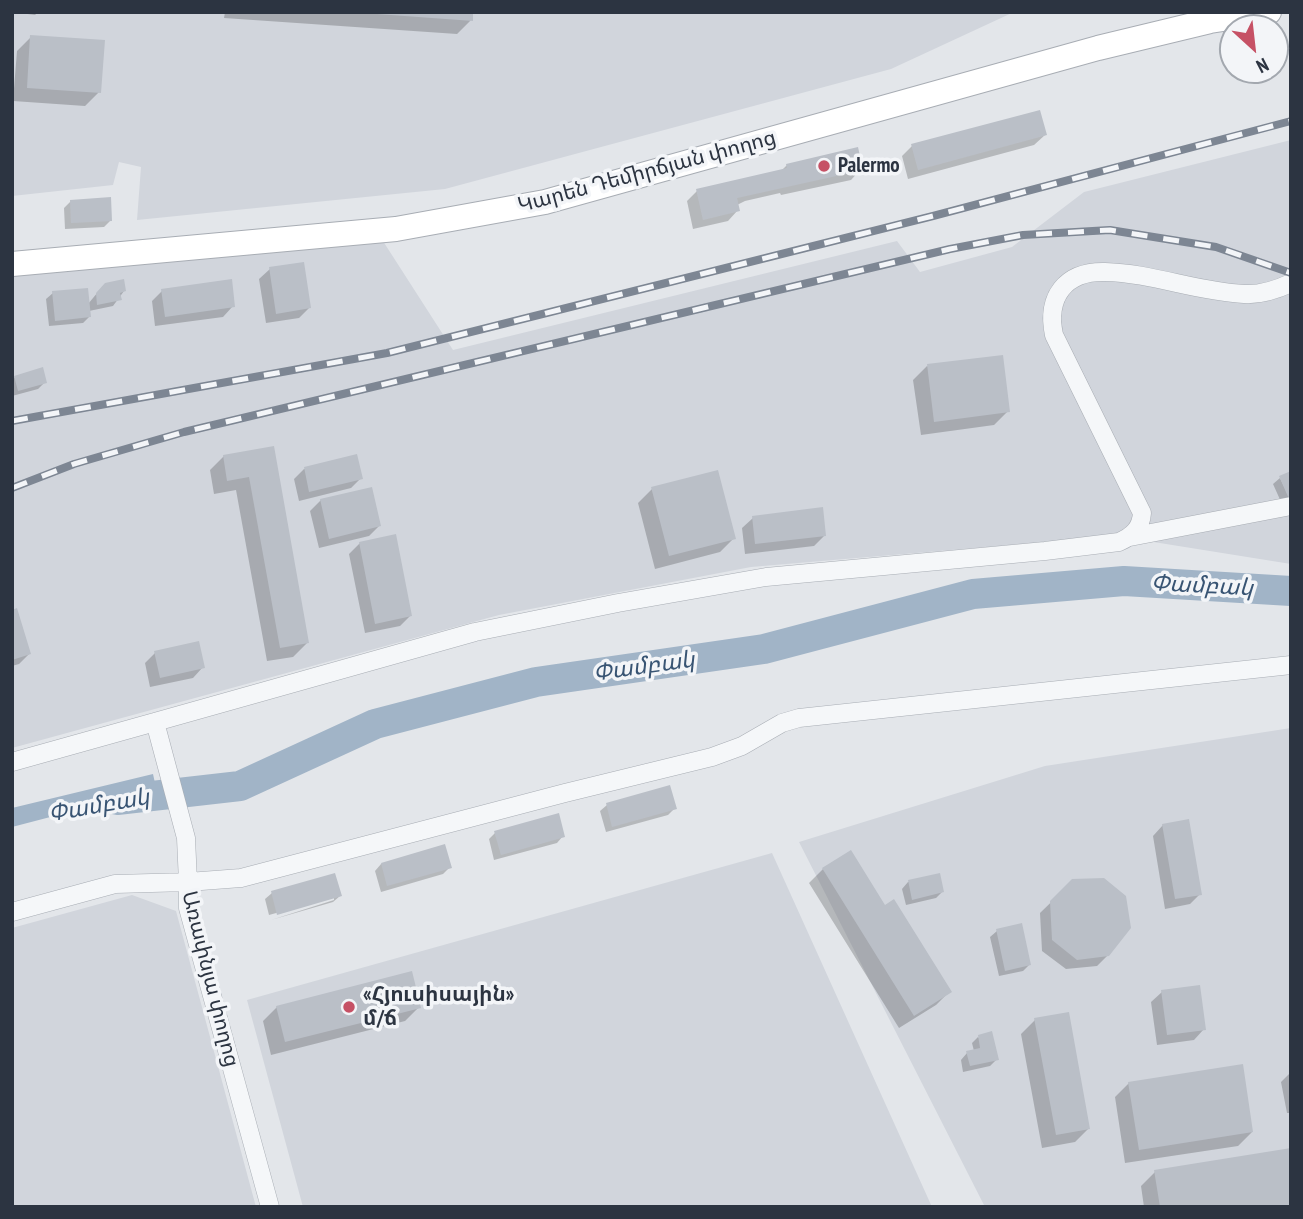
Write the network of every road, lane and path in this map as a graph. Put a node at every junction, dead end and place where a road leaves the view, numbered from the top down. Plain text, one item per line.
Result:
1 (1269, 12) edge
2 (12, 264) edge
3 (1291, 283) edge
4 (1291, 506) edge
5 (1130, 537) junction
6 (1291, 665) edge
7 (155, 722) junction
8 (12, 762) edge
9 (188, 882) junction
10 (12, 912) edge
11 (270, 1207) edge

1 - 2 main road, Կարեն Դեմիրճյան փողոց
3 - 5 street
4 - 5 street
5 - 7 street
6 - 9 street
7 - 8 street
7 - 9 street
9 - 10 street, Առափնյա փողոց
9 - 11 street, Առափնյա փողոց

